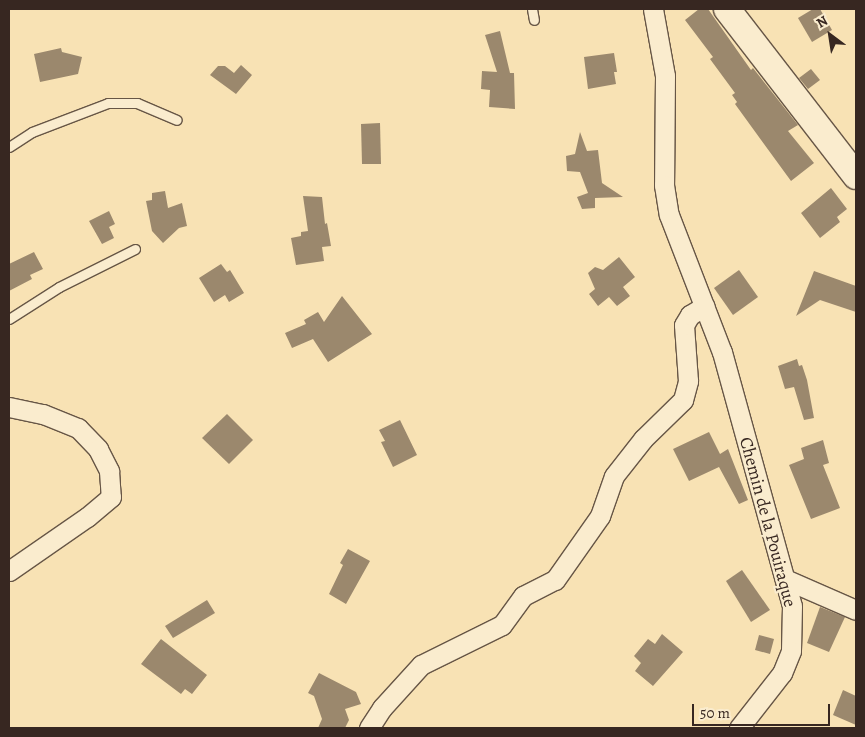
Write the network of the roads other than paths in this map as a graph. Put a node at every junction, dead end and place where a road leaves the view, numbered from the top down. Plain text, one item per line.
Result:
1 (532, 9) edge
2 (653, 9) edge
3 (727, 9) edge
4 (534, 20) dead end
5 (177, 120) dead end
6 (9, 147) edge
7 (856, 176) edge
8 (135, 249) dead end
9 (705, 306) junction
10 (9, 319) edge
11 (9, 407) edge
12 (9, 572) edge
13 (785, 579) junction
14 (856, 610) edge
15 (370, 728) edge
16 (739, 728) edge

1 - 4 lane
2 - 9 street, Chemin de la Pouiraque
3 - 7 main road
5 - 6 lane
8 - 10 lane
9 - 13 street, Chemin de la Pouiraque
9 - 15 street
11 - 12 street
13 - 14 street
13 - 16 street, Chemin de la Pouiraque

